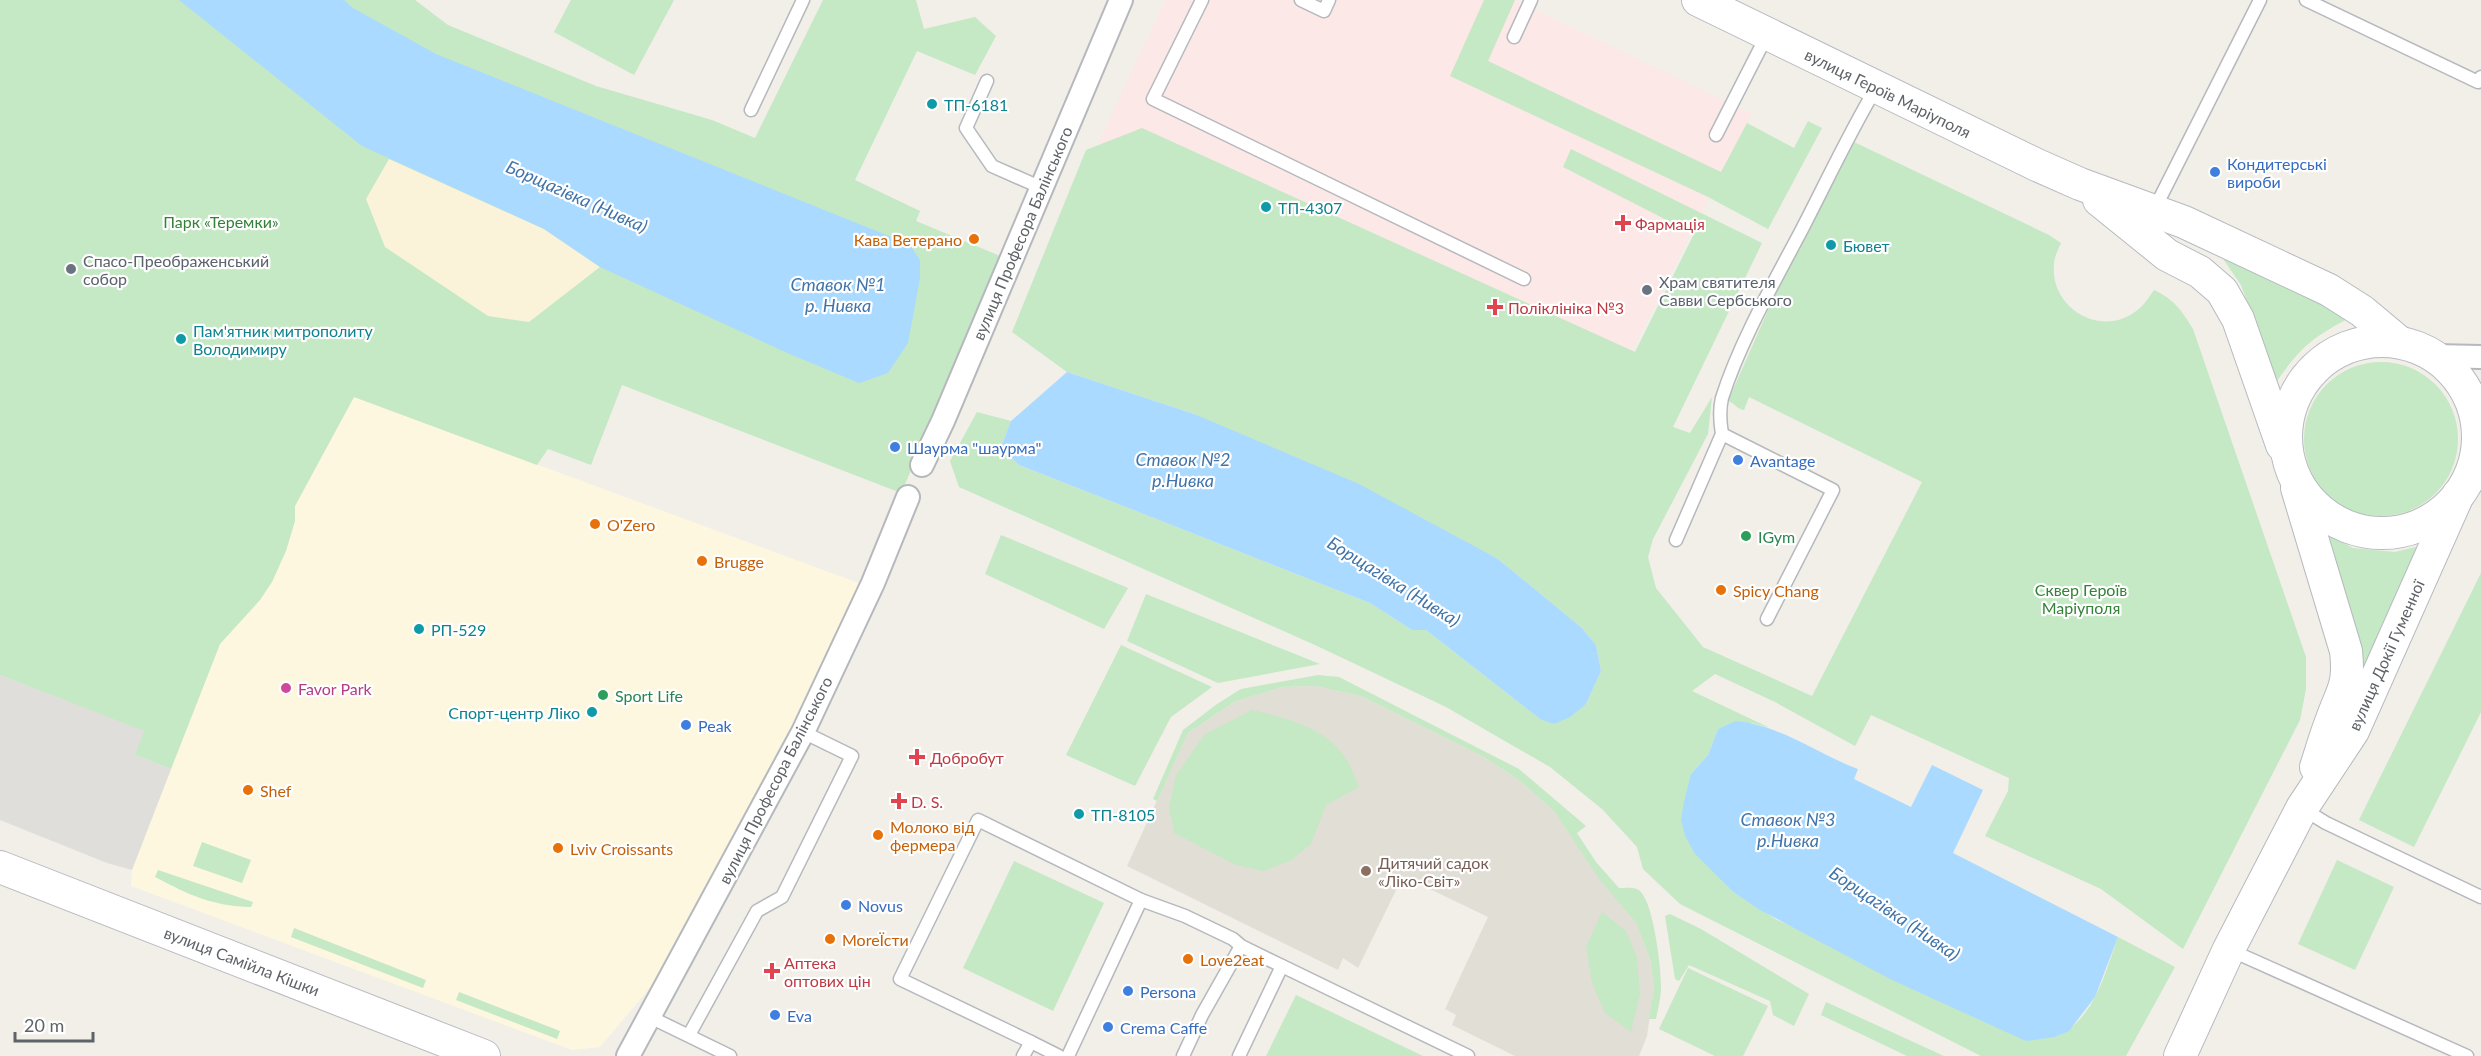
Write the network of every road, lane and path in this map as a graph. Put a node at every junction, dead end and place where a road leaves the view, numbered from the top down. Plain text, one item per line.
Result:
1 (803, 0) edge
2 (1121, 0) edge
3 (1202, 0) edge
4 (1300, 0) edge
5 (1329, 0) edge
6 (1531, 0) edge
7 (1698, 0) edge
8 (2260, 0) edge
9 (2306, 0) edge
10 (1767, 34) junction
11 (1514, 37) dead end
12 (2481, 77) edge
13 (987, 81) dead end
14 (1876, 88) junction
15 (751, 110) dead end
16 (1716, 135) dead end
17 (2080, 184) junction
18 (1042, 188) junction
19 (2153, 212) junction
20 (1524, 279) dead end
21 (2399, 342) junction
22 (2434, 356) junction
23 (2481, 357) edge
24 (1722, 434) junction
25 (922, 465) dead end
26 (2290, 467) junction
27 (2471, 476) edge
28 (908, 496) dead end
29 (1676, 540) dead end
30 (1767, 619) dead end
31 (803, 732) junction
32 (2302, 808) junction
33 (0, 867) edge
34 (2481, 897) edge
35 (1141, 900) junction
36 (1241, 946) junction
37 (2229, 950) junction
38 (1282, 966) junction
39 (650, 1017) junction
40 (689, 1035) junction
41 (1031, 1042) junction
42 (1463, 1055) edge
43 (484, 1056) edge
44 (628, 1056) edge
45 (730, 1056) edge
46 (1023, 1056) edge
47 (1059, 1056) edge
48 (1068, 1056) edge
49 (1183, 1056) edge
50 (1239, 1056) edge
51 (2180, 1056) edge
52 (2467, 1056) edge

1 - 15 lane
2 - 18 street, вулиця Професора Балінського
3 - 20 lane
4 - 5 lane
6 - 11 lane
7 - 10 street, вулиця Героїв Маріуполя
8 - 19 lane
9 - 12 lane
10 - 14 street, вулиця Героїв Маріуполя
10 - 16 lane
13 - 18 lane
14 - 17 street, вулиця Героїв Маріуполя
14 - 24 lane
17 - 19 street, вулиця Героїв Маріуполя
17 - 26 street, вулиця Героїв Маріуполя
18 - 25 street, вулиця Професора Балінського
19 - 21 street, вулиця Героїв Маріуполя
21 - 22 street
21 - 26 street
22 - 23 street
22 - 27 street
24 - 29 lane
24 - 30 lane
26 - 27 street
26 - 32 street, вулиця Докії Гуменної
27 - 32 street, вулиця Докії Гуменної
28 - 31 street, вулиця Професора Балінського
31 - 39 street, вулиця Професора Балінського
31 - 40 lane
32 - 34 lane
32 - 37 street, вулиця Докії Гуменної
33 - 43 street, вулиця Самійла Кішки
35 - 36 lane
35 - 41 lane
35 - 48 lane
36 - 38 lane
36 - 49 lane
37 - 51 street, вулиця Докії Гуменної
37 - 52 lane
38 - 42 lane
38 - 50 lane
39 - 40 lane
39 - 44 street, вулиця Професора Балінського
40 - 45 lane
41 - 46 lane
41 - 47 lane

